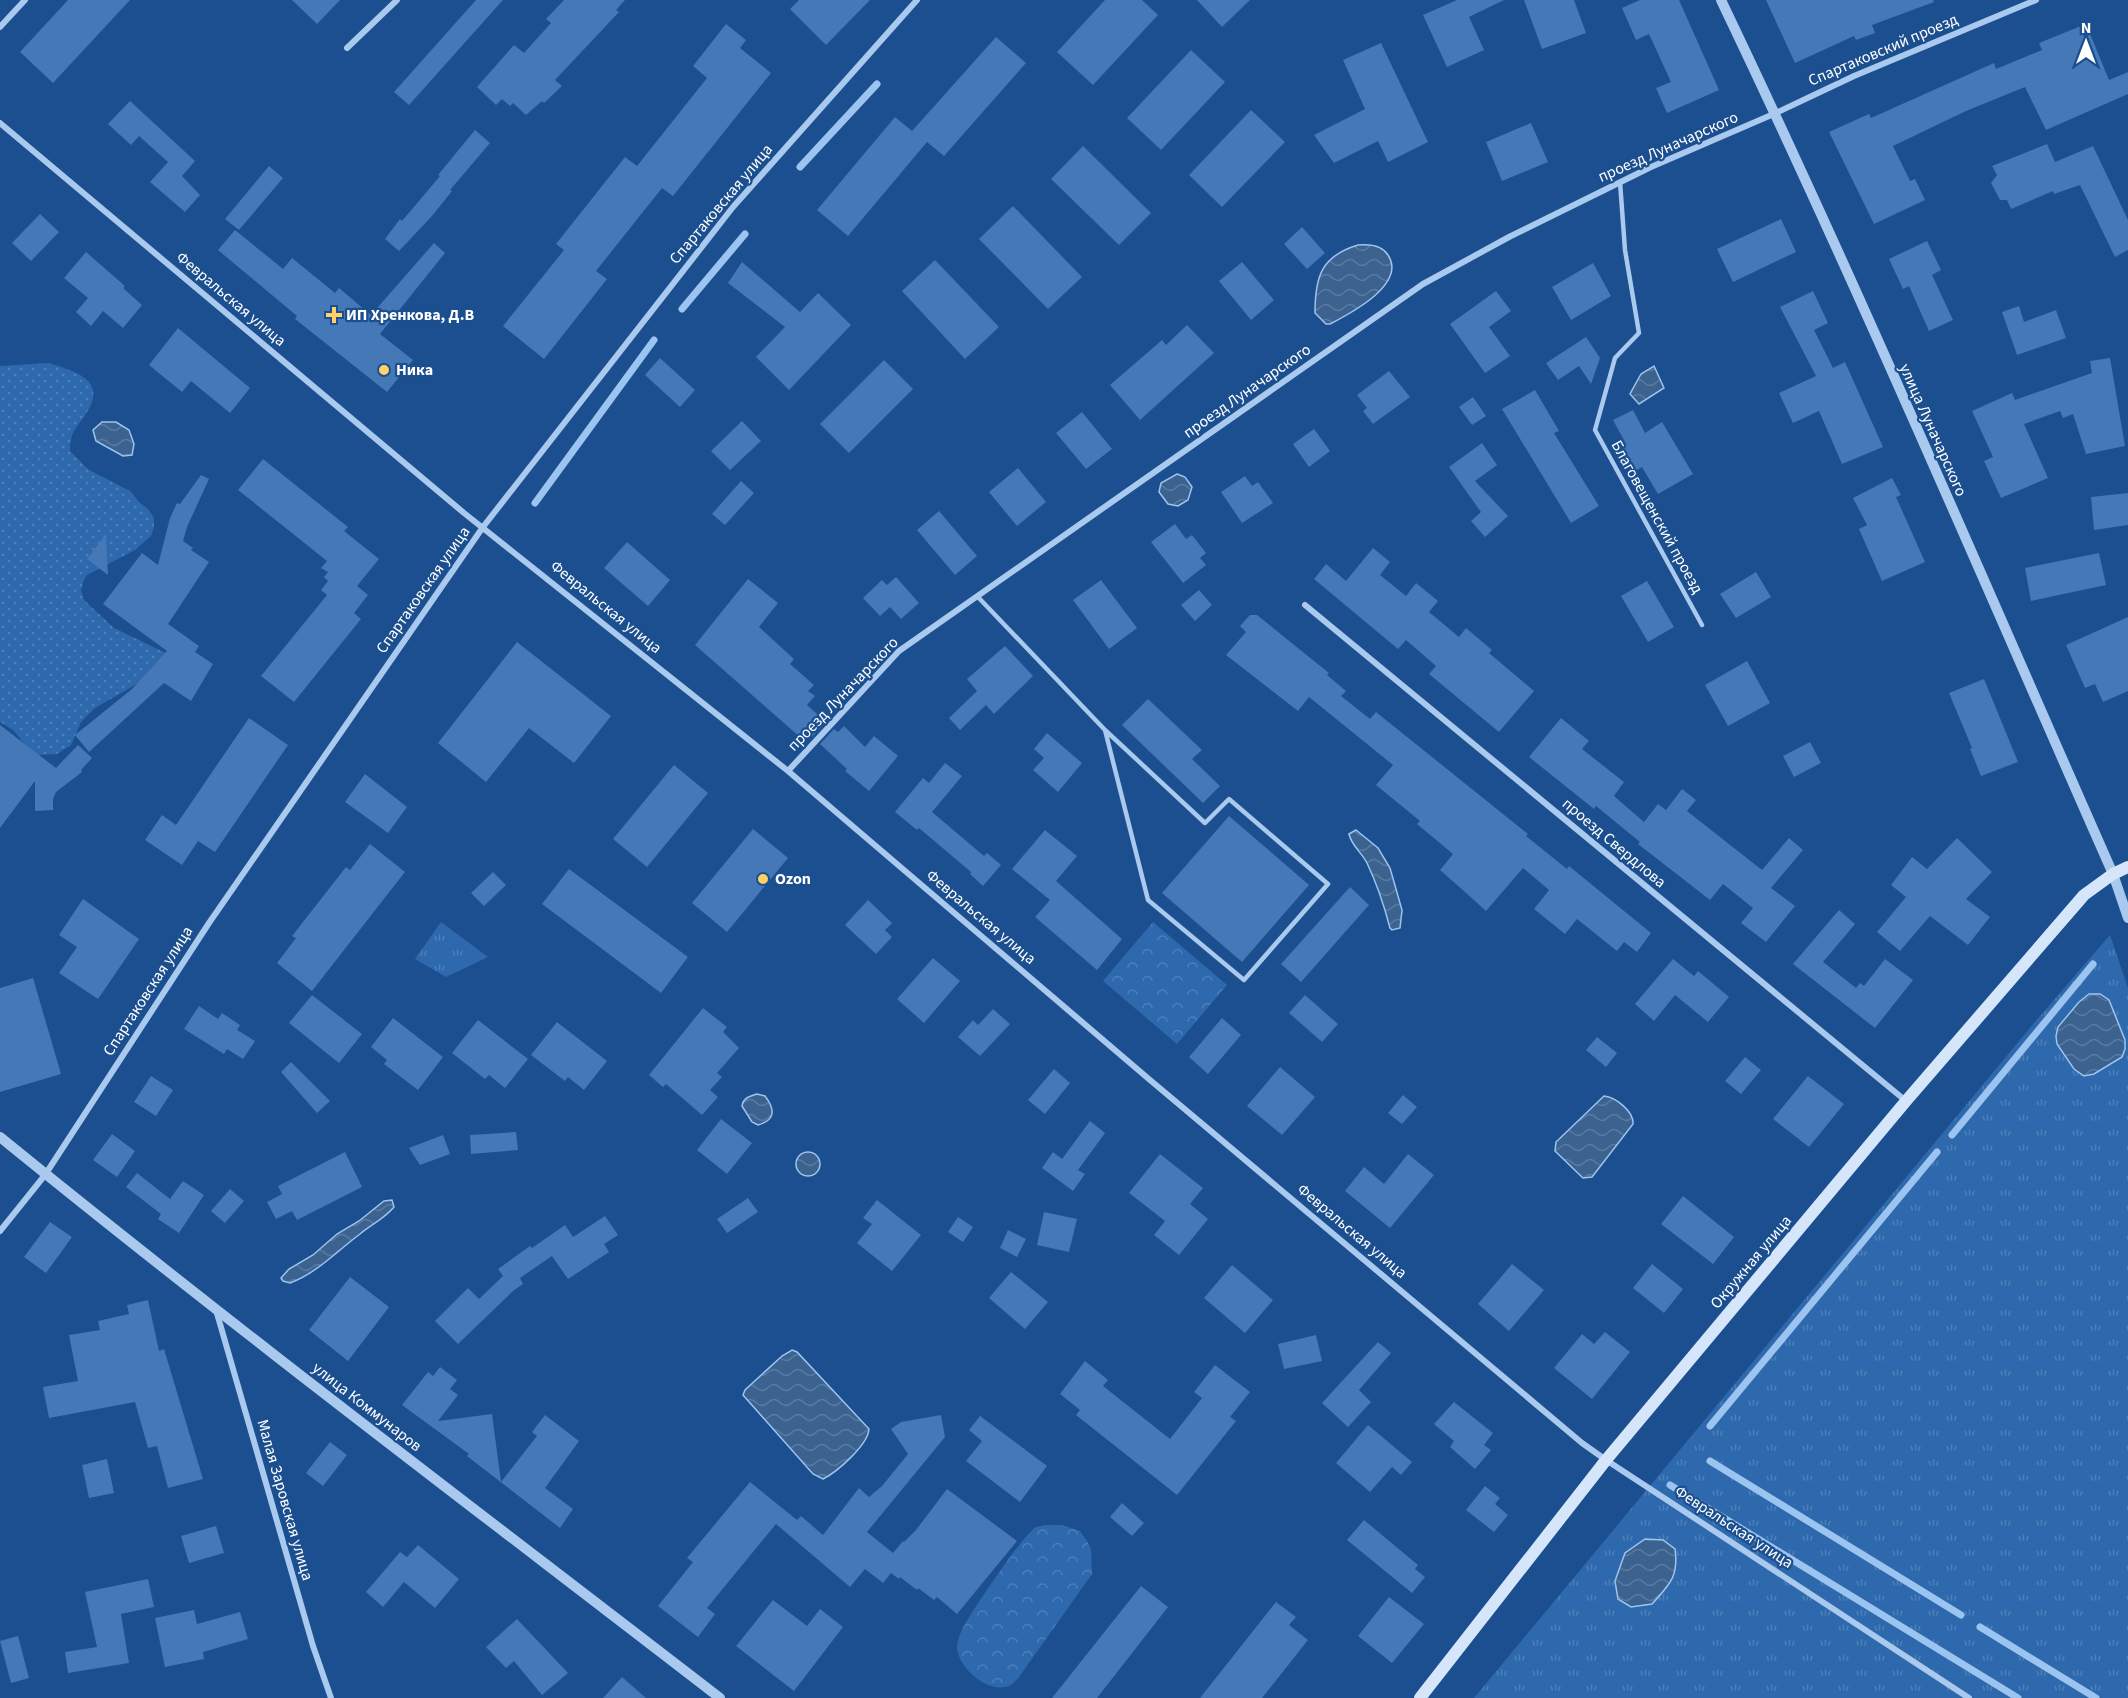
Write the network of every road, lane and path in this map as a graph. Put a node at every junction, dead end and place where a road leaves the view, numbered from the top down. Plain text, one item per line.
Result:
1 (25, 0) edge
2 (397, 0) edge
3 (917, 0) edge
4 (1721, 0) edge
5 (2036, 0) edge
6 (0, 27) edge
7 (347, 48) dead end
8 (1776, 113) junction
9 (0, 123) edge
10 (1620, 182) junction
11 (483, 527) junction
12 (977, 596) junction
13 (1305, 605) dead end
14 (1702, 625) dead end
15 (1105, 730) junction
16 (788, 771) junction
17 (2128, 867) edge
18 (2113, 874) junction
19 (2128, 918) edge
20 (1906, 1101) junction
21 (0, 1137) edge
22 (45, 1175) junction
23 (0, 1231) edge
24 (215, 1309) junction
25 (1606, 1461) junction
26 (330, 1698) edge
27 (720, 1698) edge
28 (1420, 1698) edge
29 (1969, 1698) edge

1 - 6 street
2 - 7 street
3 - 11 street, Спартаковская улица
4 - 8 street, улица Луначарского
5 - 8 street, Спартаковский проезд
8 - 10 street, проезд Луначарского
8 - 18 street, улица Луначарского
9 - 11 street, Февральская улица
10 - 12 street, проезд Луначарского
10 - 14 lane, Благовещенский проезд
11 - 16 street, Февральская улица
11 - 22 street, Спартаковская улица
12 - 15 lane
12 - 16 street, проезд Луначарского
13 - 20 street, проезд Свердлова
15 - 15 lane
16 - 25 street, Февральская улица
17 - 18 main road, Окружная улица
18 - 19 street, улица Луначарского
18 - 20 main road, Окружная улица
20 - 25 main road, Окружная улица
21 - 22 street, улица Коммунаров
22 - 23 street, Спартаковская улица
22 - 24 street, улица Коммунаров
24 - 26 street, Малая Заровская улица
24 - 27 street, улица Коммунаров
25 - 28 main road, Окружная улица
25 - 29 street, Февральская улица

